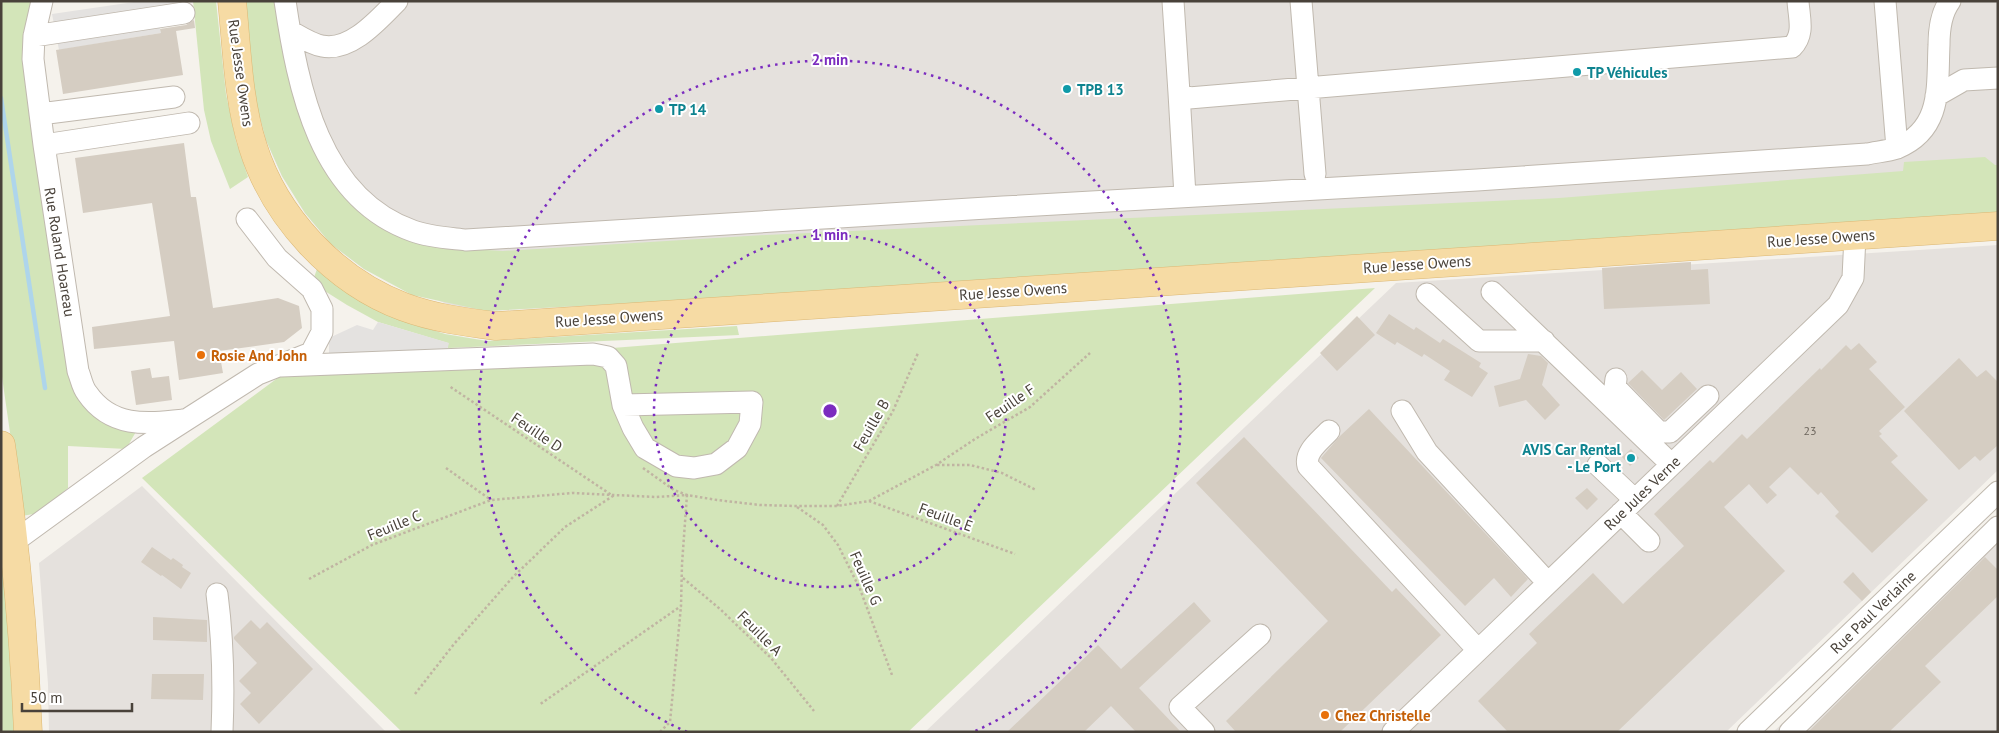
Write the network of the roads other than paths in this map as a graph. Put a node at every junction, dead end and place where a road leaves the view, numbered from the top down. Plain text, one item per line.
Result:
1 (42, 1) edge
2 (232, 1) edge
3 (285, 1) edge
4 (398, 1) edge
5 (1173, 1) edge
6 (1301, 1) edge
7 (1798, 1) edge
8 (1885, 1) edge
9 (1950, 1) edge
10 (184, 13) dead end
11 (290, 31) junction
12 (34, 36) junction
13 (1998, 78) edge
14 (1308, 88) junction
15 (1179, 93) junction
16 (1936, 96) junction
17 (174, 97) dead end
18 (40, 114) junction
19 (189, 123) dead end
20 (44, 145) junction
21 (1897, 148) junction
22 (1314, 174) dead end
23 (1186, 196) junction
24 (247, 219) dead end
25 (1998, 226) edge
26 (1855, 236) junction
27 (1492, 292) dead end
28 (1427, 294) dead end
29 (1544, 341) junction
30 (281, 366) junction
31 (1616, 379) dead end
32 (623, 405) junction
33 (1402, 411) dead end
34 (1718, 419) junction
35 (186, 420) junction
36 (1329, 431) dead end
37 (1, 445) edge
38 (1671, 464) junction
39 (1598, 465) dead end
40 (1998, 492) edge
41 (1627, 506) junction
42 (1998, 527) edge
43 (1649, 541) dead end
44 (15, 542) junction
45 (1548, 583) junction
46 (217, 594) dead end
47 (1260, 635) dead end
48 (1478, 650) junction
49 (28, 732) edge
50 (222, 732) edge
51 (1204, 732) edge
52 (1393, 732) edge
53 (1748, 732) edge
54 (1790, 732) edge

1 - 12 street, Rue Roland Hoareau
2 - 26 main road, Rue Jesse Owens
3 - 11 street
4 - 11 street
5 - 15 street
6 - 14 street
7 - 14 street
8 - 21 street
9 - 16 street
10 - 12 street
11 - 23 street
12 - 18 street, Rue Roland Hoareau
13 - 16 street
14 - 15 street
14 - 22 street
15 - 23 street
16 - 21 street
17 - 18 street
18 - 20 street, Rue Roland Hoareau
19 - 20 street
20 - 35 street, Rue Roland Hoareau
21 - 23 street
24 - 30 street
25 - 26 main road, Rue Jesse Owens
26 - 34 street, Rue Jules Verne
27 - 29 street
28 - 29 street
29 - 38 street
30 - 32 street
30 - 35 street
31 - 34 street
32 - 32 street
33 - 45 street
34 - 38 street, Rue Jules Verne
35 - 44 street
36 - 48 street
37 - 44 main road
38 - 41 street, Rue Jules Verne
39 - 41 street
40 - 53 street, Rue Paul Verlaine
41 - 43 street
41 - 45 street, Rue Jules Verne
42 - 54 street
44 - 49 main road
45 - 48 street, Rue Jules Verne
46 - 50 street
47 - 51 street
48 - 52 street, Rue Jules Verne

